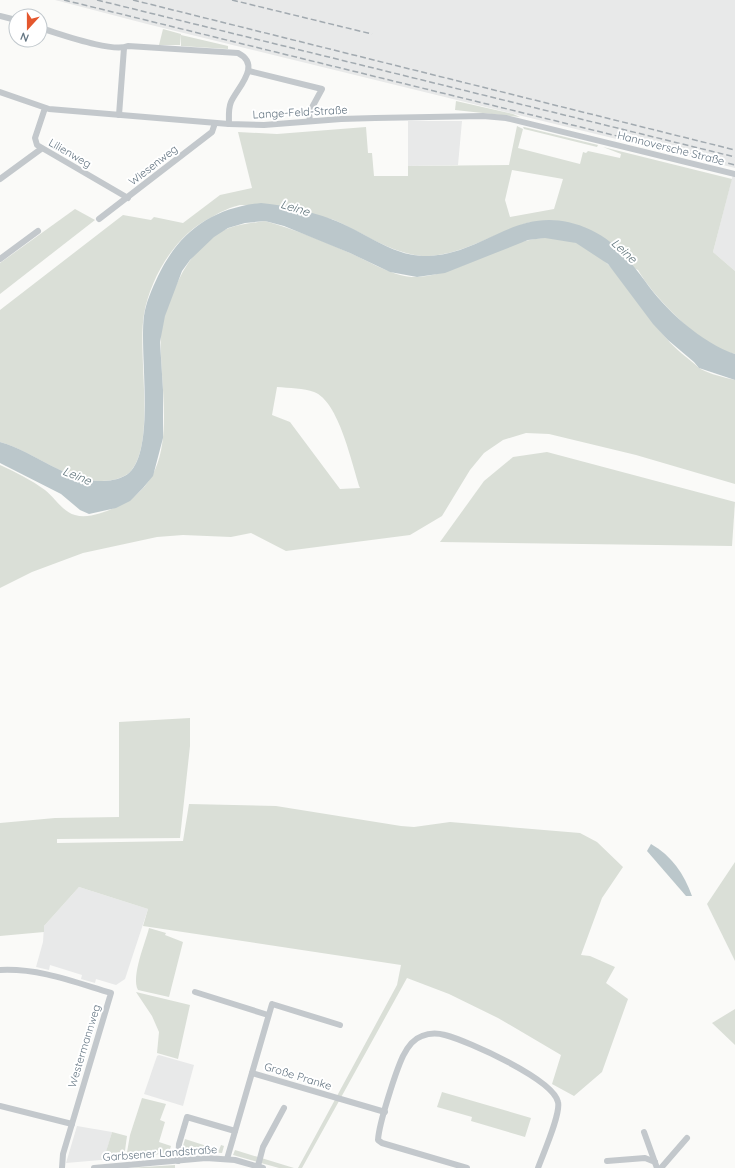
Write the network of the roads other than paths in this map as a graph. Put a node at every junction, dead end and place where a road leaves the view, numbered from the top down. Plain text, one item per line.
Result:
1 (48, 30) edge
2 (124, 48) junction
3 (249, 71) junction
4 (0, 92) edge
5 (45, 108) junction
6 (119, 115) junction
7 (310, 121) junction
8 (214, 123) junction
9 (229, 124) junction
10 (601, 141) joint
11 (41, 149) junction
12 (735, 174) edge
13 (0, 179) edge
14 (128, 198) junction
15 (98, 219) dead end
16 (38, 231) dead end
17 (0, 259) edge
18 (0, 970) edge
19 (195, 992) dead end
20 (268, 1015) junction
21 (340, 1025) dead end
22 (252, 1073) junction
23 (0, 1106) edge
24 (284, 1108) dead end
25 (385, 1112) junction
26 (72, 1124) junction
27 (235, 1131) junction
28 (644, 1132) dead end
29 (688, 1138) dead end
30 (227, 1159) junction
31 (179, 1160) junction
32 (606, 1161) dead end
33 (656, 1165) edge
34 (261, 1167) edge
35 (62, 1168) edge
36 (94, 1168) edge
37 (180, 1168) edge
38 (467, 1168) edge
39 (538, 1168) edge
40 (662, 1168) edge

1 - 2 street
2 - 3 street
2 - 6 street
3 - 7 street
3 - 9 street
4 - 5 street, Lange-Feld-Straße
5 - 6 street, Lange-Feld-Straße
5 - 11 street, Lilienweg
6 - 8 street, Lange-Feld-Straße
7 - 9 street, Lange-Feld-Straße
7 - 10 street, Lange-Feld-Straße
8 - 9 street, Lange-Feld-Straße
8 - 14 street, Wiesenweg
10 - 12 street, Hannoversche Straße
11 - 13 street
11 - 14 street, Lilienweg
14 - 15 street, Wiesenweg
16 - 17 street
18 - 26 street, Westermannweg
19 - 20 street
20 - 21 street
20 - 22 street, Große Pranke
22 - 25 street, Große Pranke
22 - 27 street, Große Pranke
23 - 26 street
24 - 34 street
25 - 38 street
25 - 39 street
26 - 35 street, Westermannweg
27 - 30 street, Große Pranke
27 - 31 street
28 - 33 street
29 - 40 street
30 - 31 street, Garbsener Landstraße
30 - 34 street
31 - 36 street, Garbsener Landstraße
31 - 37 street
32 - 33 street

